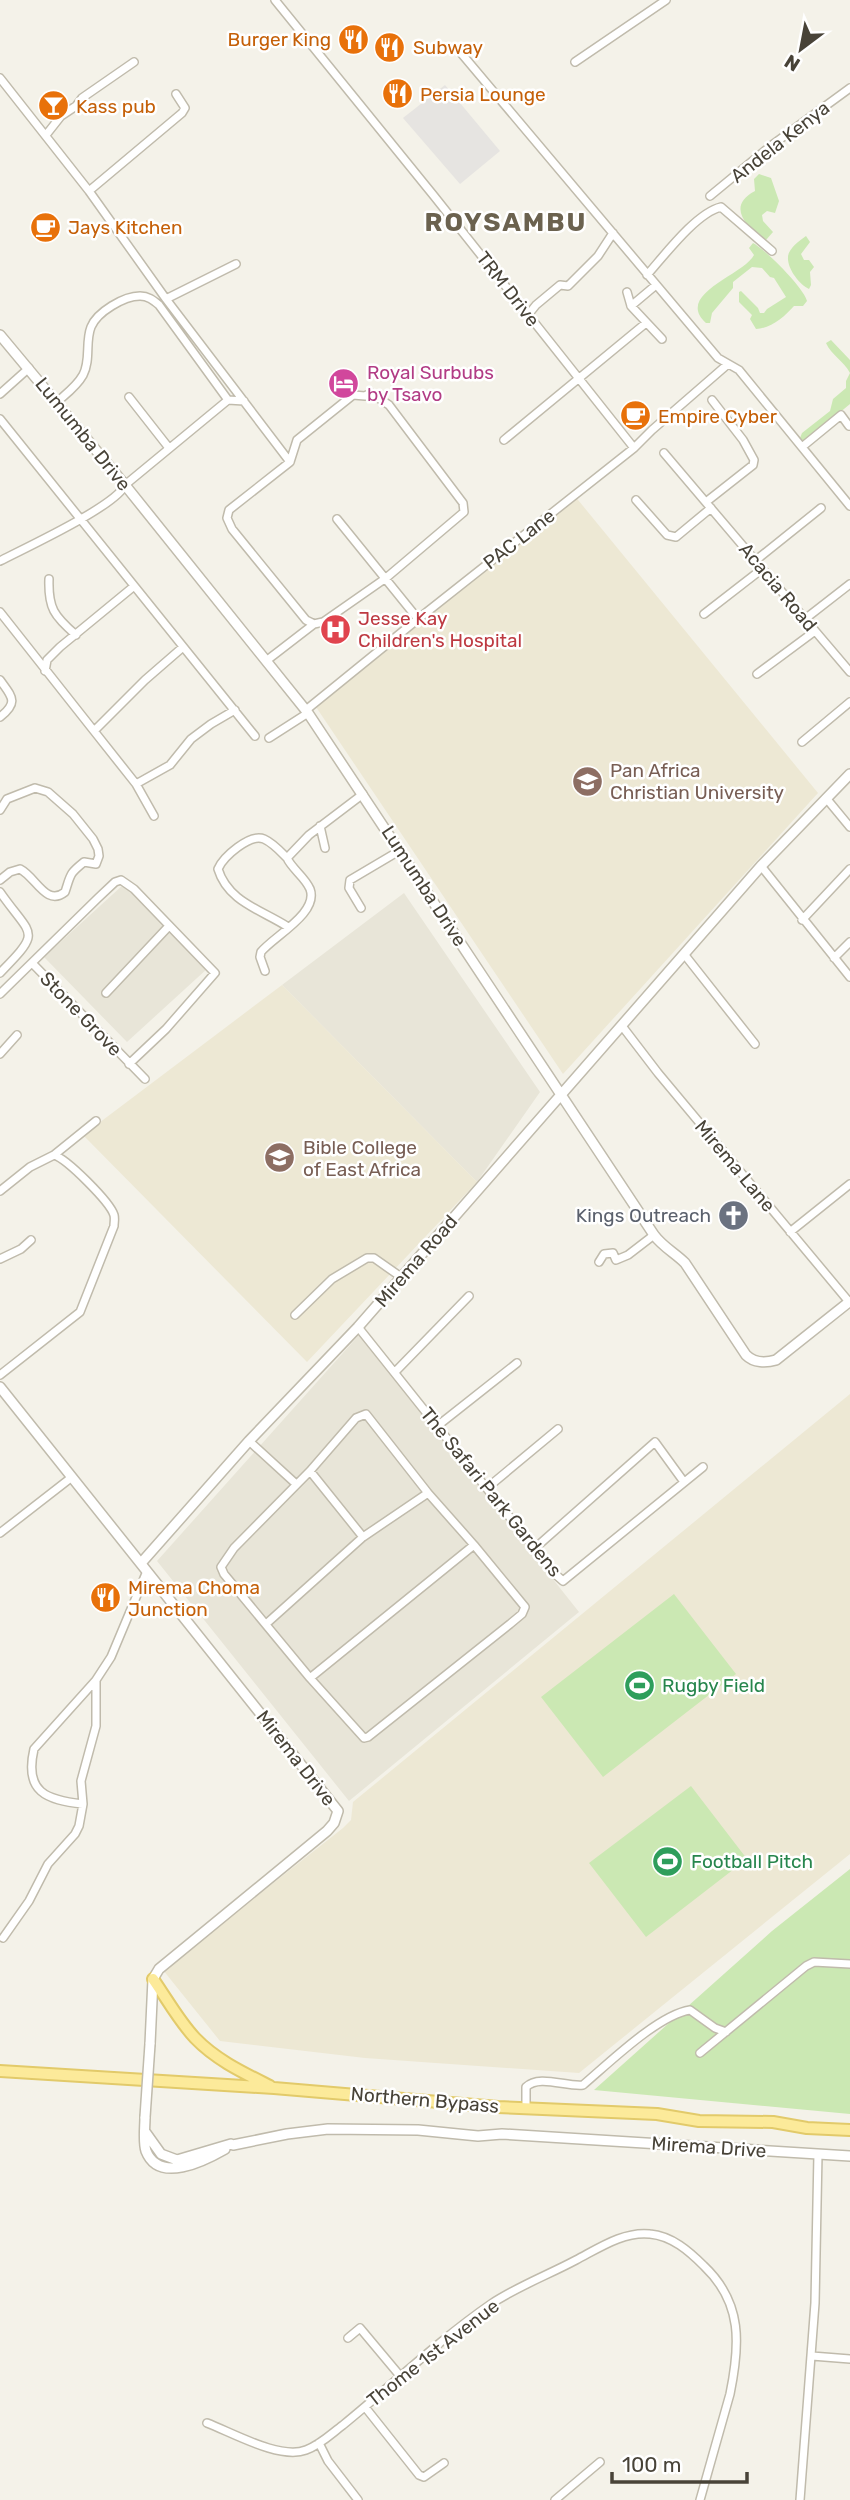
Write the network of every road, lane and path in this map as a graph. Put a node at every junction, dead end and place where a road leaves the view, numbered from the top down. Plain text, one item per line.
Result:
1 (275, 0) edge
2 (666, 0) edge
3 (461, 53) dead end
4 (134, 62) dead end
5 (575, 62) dead end
6 (0, 78) edge
7 (850, 88) edge
8 (176, 94) dead end
9 (46, 135) junction
10 (89, 191) junction
11 (710, 196) dead end
12 (613, 233) junction
13 (772, 251) dead end
14 (236, 264) dead end
15 (648, 275) junction
16 (656, 285) junction
17 (627, 292) dead end
18 (166, 299) junction
19 (631, 306) junction
20 (528, 315) junction
21 (646, 323) junction
22 (0, 335) edge
23 (662, 339) dead end
24 (728, 364) junction
25 (29, 369) junction
26 (580, 379) junction
27 (0, 394) edge
28 (129, 397) dead end
29 (228, 400) junction
30 (712, 400) dead end
31 (244, 401) junction
32 (57, 402) junction
33 (0, 419) edge
34 (849, 426) edge
35 (504, 440) dead end
36 (802, 447) junction
37 (169, 448) junction
38 (634, 448) junction
39 (664, 453) dead end
40 (290, 462) junction
41 (125, 485) junction
42 (636, 500) dead end
43 (708, 505) junction
44 (850, 506) edge
45 (821, 508) dead end
46 (79, 519) junction
47 (337, 519) dead end
48 (0, 561) edge
49 (755, 561) junction
50 (762, 569) junction
51 (386, 578) junction
52 (49, 579) dead end
53 (850, 584) edge
54 (133, 587) junction
55 (0, 612) edge
56 (704, 614) dead end
57 (418, 619) junction
58 (805, 619) junction
59 (314, 624) junction
60 (815, 631) junction
61 (76, 635) junction
62 (183, 647) junction
63 (266, 661) junction
64 (45, 671) junction
65 (850, 672) edge
66 (757, 674) dead end
67 (0, 680) edge
68 (850, 702) edge
69 (235, 710) junction
70 (307, 711) junction
71 (0, 717) edge
72 (94, 731) junction
73 (254, 736) dead end
74 (269, 738) dead end
75 (802, 742) dead end
76 (850, 774) edge
77 (136, 784) junction
78 (363, 794) junction
79 (826, 798) junction
80 (0, 810) edge
81 (155, 816) dead end
82 (320, 826) junction
83 (850, 827) edge
84 (325, 848) dead end
85 (399, 851) junction
86 (287, 858) junction
87 (761, 866) junction
88 (850, 869) edge
89 (0, 880) edge
90 (0, 892) edge
91 (361, 908) dead end
92 (802, 920) junction
93 (169, 926) junction
94 (288, 927) junction
95 (850, 942) edge
96 (684, 954) junction
97 (834, 958) junction
98 (33, 964) junction
99 (265, 971) dead end
100 (0, 973) edge
101 (850, 976) edge
102 (106, 993) dead end
103 (0, 994) edge
104 (622, 1026) junction
105 (17, 1035) dead end
106 (755, 1044) dead end
107 (0, 1054) edge
108 (129, 1064) junction
109 (145, 1079) dead end
110 (560, 1094) junction
111 (96, 1121) dead end
112 (54, 1155) junction
113 (850, 1184) edge
114 (0, 1191) edge
115 (790, 1232) junction
116 (654, 1235) junction
117 (31, 1240) dead end
118 (0, 1259) edge
119 (599, 1262) dead end
120 (401, 1277) junction
121 (469, 1296) dead end
122 (849, 1303) edge
123 (295, 1315) dead end
124 (358, 1327) junction
125 (517, 1363) dead end
126 (395, 1372) junction
127 (0, 1375) edge
128 (0, 1387) edge
129 (436, 1427) junction
130 (558, 1429) dead end
131 (249, 1441) junction
132 (703, 1467) dead end
133 (310, 1471) junction
134 (72, 1477) junction
135 (684, 1482) junction
136 (295, 1483) junction
137 (487, 1488) junction
138 (428, 1493) junction
139 (0, 1533) edge
140 (363, 1537) junction
141 (474, 1545) junction
142 (534, 1549) junction
143 (144, 1567) junction
144 (266, 1624) junction
145 (310, 1678) junction
146 (96, 1680) junction
147 (83, 1804) junction
148 (3, 1938) dead end
149 (850, 1964) edge
150 (153, 1979) junction
151 (726, 2032) junction
152 (700, 2053) dead end
153 (0, 2071) edge
154 (274, 2088) junction
155 (526, 2108) junction
156 (850, 2130) edge
157 (818, 2154) junction
158 (850, 2156) edge
159 (348, 2338) dead end
160 (812, 2356) junction
161 (850, 2360) edge
162 (401, 2378) junction
163 (365, 2407) junction
164 (207, 2423) dead end
165 (319, 2443) junction
166 (444, 2462) dead end
167 (600, 2462) dead end
168 (358, 2500) edge
169 (555, 2500) edge
170 (700, 2500) edge
171 (800, 2500) edge

1 - 20 street, TRM Drive
2 - 5 street
3 - 12 street
4 - 9 street
6 - 9 street
7 - 11 street, Andela Kenya
8 - 10 street
9 - 10 street
10 - 18 street
12 - 15 street
12 - 20 street
13 - 15 street
14 - 18 street
15 - 16 street
16 - 19 street
16 - 24 street
17 - 19 street
18 - 31 street
19 - 21 street
20 - 26 street, TRM Drive
21 - 23 street
21 - 26 street
22 - 25 street, Lumumba Drive
24 - 36 street
24 - 38 street, PAC Lane
25 - 27 street
25 - 32 street, Lumumba Drive
26 - 35 street
26 - 38 street, TRM Drive
28 - 37 street
29 - 31 street
29 - 32 street
29 - 37 street
30 - 43 street
31 - 40 street
32 - 41 street, Lumumba Drive
33 - 46 street
34 - 36 street
36 - 44 street
37 - 41 street
38 - 57 street, PAC Lane
39 - 43 street, Acacia Road
40 - 51 street
40 - 59 street
41 - 46 street
41 - 63 street, Lumumba Drive
42 - 43 street
43 - 49 street, Acacia Road
45 - 49 street
46 - 48 street
46 - 54 street
47 - 51 street
49 - 50 street, Acacia Road
50 - 56 street
50 - 58 street, Acacia Road
51 - 57 street
51 - 59 street
52 - 61 street
53 - 58 street
54 - 61 street
54 - 62 street
55 - 64 street
57 - 70 street, PAC Lane
58 - 60 street, Acacia Road
59 - 63 street
60 - 65 street, Acacia Road
60 - 66 street
61 - 64 street
62 - 69 street
62 - 72 street
63 - 70 street, Lumumba Drive
64 - 72 street
67 - 71 street
68 - 75 street
69 - 73 street
69 - 77 street
70 - 74 street, PAC Lane
70 - 78 street, Lumumba Drive
72 - 77 street
76 - 79 street, Mirema Road
77 - 81 street
78 - 82 street
78 - 85 street, Lumumba Drive
79 - 83 street
79 - 87 street, Mirema Road
80 - 89 street
82 - 84 street
82 - 86 street
85 - 91 street
85 - 110 street, Lumumba Drive
86 - 94 street
86 - 94 street
87 - 92 street
87 - 96 street, Mirema Road
88 - 92 street
90 - 100 street
92 - 97 street
93 - 98 street, Stone Grove
93 - 102 street, Stone Grove
93 - 108 street, Stone Grove
94 - 99 street
95 - 97 street
96 - 104 street, Mirema Road
96 - 106 street
97 - 101 street
98 - 103 street, Stone Grove
98 - 108 street, Stone Grove
104 - 110 street, Mirema Road
104 - 115 street, Mirema Lane
105 - 107 street
108 - 109 street, Stone Grove
110 - 116 street, Lumumba Drive
110 - 120 street, Mirema Road
111 - 112 street
112 - 114 street
112 - 127 street
113 - 115 street
115 - 122 street, Mirema Lane
116 - 119 street
116 - 122 street, Lumumba Drive
117 - 118 street
120 - 123 street
120 - 124 street, Mirema Road
121 - 126 street
124 - 126 street, The Safari Park Gardens
124 - 131 street, Mirema Road
125 - 129 street
126 - 129 street, The Safari Park Gardens
128 - 134 street, Mirema Drive
129 - 137 street, The Safari Park Gardens
130 - 137 street
131 - 136 street
131 - 143 street, Mirema Road
132 - 135 street, The Safari Park Gardens
133 - 136 street
133 - 138 street
133 - 140 street
134 - 139 street
134 - 143 street, Mirema Drive
135 - 142 street, The Safari Park Gardens
135 - 142 street
136 - 144 street
137 - 142 street, The Safari Park Gardens
138 - 140 street
138 - 141 street
140 - 144 street
141 - 145 street
141 - 145 street
143 - 146 street, Mirema Road
143 - 150 street, Mirema Drive
144 - 145 street
146 - 147 street, Mirema Road
146 - 147 street
147 - 148 street, Mirema Road
149 - 151 street
150 - 154 main road
150 - 157 street, Mirema Drive, bridge
151 - 152 street
151 - 155 street
153 - 154 main road, Northern Bypass
154 - 155 main road, Northern Bypass
155 - 156 main road, Northern Bypass
157 - 158 street, Mirema Drive
157 - 160 street
159 - 162 street
160 - 161 street
160 - 171 street
162 - 163 street, Thome 1st Avenue
162 - 170 street, Thome 1st Avenue
163 - 165 street, Thome 1st Avenue
163 - 166 street
164 - 165 street, Thome 1st Avenue
165 - 168 street
167 - 169 street

